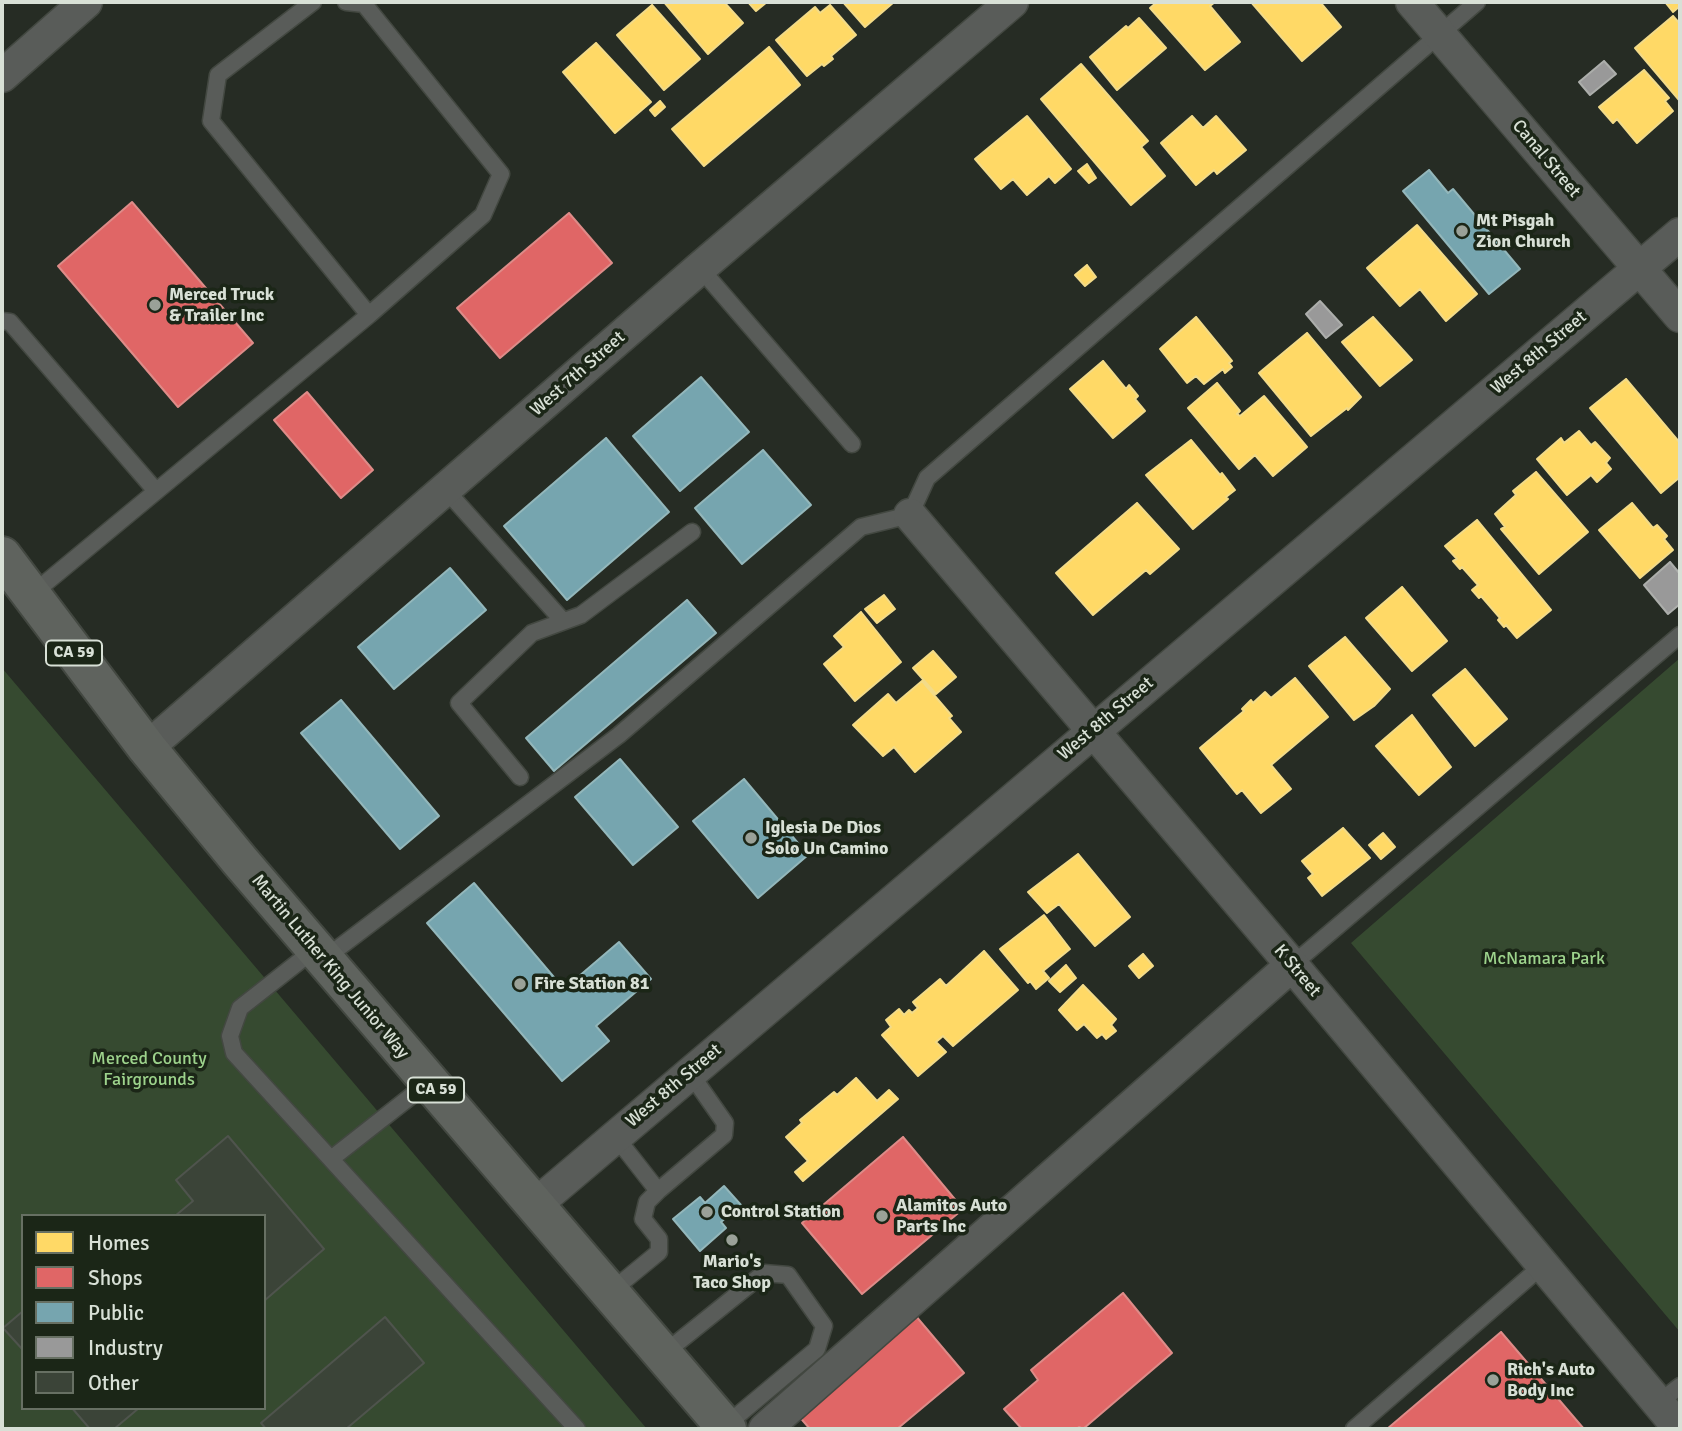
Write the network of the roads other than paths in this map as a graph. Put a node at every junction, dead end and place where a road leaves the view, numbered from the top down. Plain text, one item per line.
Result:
1 (86, 2) edge
2 (313, 2) edge
3 (346, 2) edge
4 (1012, 2) edge
5 (1412, 2) edge
6 (1477, 2) edge
7 (1439, 34) junction
8 (2, 76) edge
9 (1680, 234) edge
10 (700, 268) junction
11 (1640, 269) junction
12 (369, 315) junction
13 (1680, 316) edge
14 (2, 321) edge
15 (852, 444) dead end
16 (446, 489) junction
17 (156, 491) junction
18 (910, 515) junction
19 (692, 532) dead end
20 (2, 556) edge
21 (31, 596) junction
22 (563, 621) junction
23 (1680, 635) edge
24 (1093, 730) junction
25 (147, 748) junction
26 (520, 777) dead end
27 (319, 954) junction
28 (1292, 965) junction
29 (690, 1073) junction
30 (429, 1082) junction
31 (615, 1136) junction
32 (331, 1159) junction
33 (658, 1191) junction
34 (534, 1206) junction
35 (1543, 1265) junction
36 (609, 1293) junction
37 (662, 1354) junction
38 (1669, 1394) edge
39 (726, 1428) edge
40 (577, 1429) edge
41 (765, 1429) edge
42 (1354, 1429) edge
43 (1680, 1429) edge

1 - 8 street
2 - 12 lane
3 - 12 lane
4 - 10 street, West 7th Street
5 - 7 street, Canal Street
6 - 7 lane
7 - 11 street, Canal Street
7 - 18 lane
9 - 11 street, West 8th Street
10 - 15 lane
10 - 16 street, West 7th Street
11 - 13 street, Canal Street
11 - 24 street, West 8th Street
12 - 17 lane
14 - 17 lane
16 - 22 lane
16 - 25 street, West 7th Street
17 - 21 lane
18 - 24 street, K Street
18 - 27 lane
19 - 22 lane
20 - 21 highway, Martin Luther King Junior Way / CA 59
21 - 25 highway, Martin Luther King Junior Way / CA 59
22 - 26 lane
23 - 28 lane
24 - 28 street, K Street
24 - 29 street, West 8th Street
25 - 27 highway, Martin Luther King Junior Way / CA 59
27 - 30 highway, Martin Luther King Junior Way / CA 59
27 - 32 lane
28 - 35 street, K Street
28 - 41 street
29 - 31 street, West 8th Street
29 - 33 lane
30 - 32 lane
30 - 34 highway, Martin Luther King Junior Way / CA 59
31 - 33 lane
31 - 34 street, West 8th Street
32 - 40 lane
33 - 36 lane
34 - 36 highway, Martin Luther King Junior Way / CA 59
35 - 38 street, K Street
35 - 42 lane
36 - 37 highway, Martin Luther King Junior Way / CA 59
37 - 39 highway, Martin Luther King Junior Way / CA 59
37 - 39 lane
38 - 43 street, K Street

